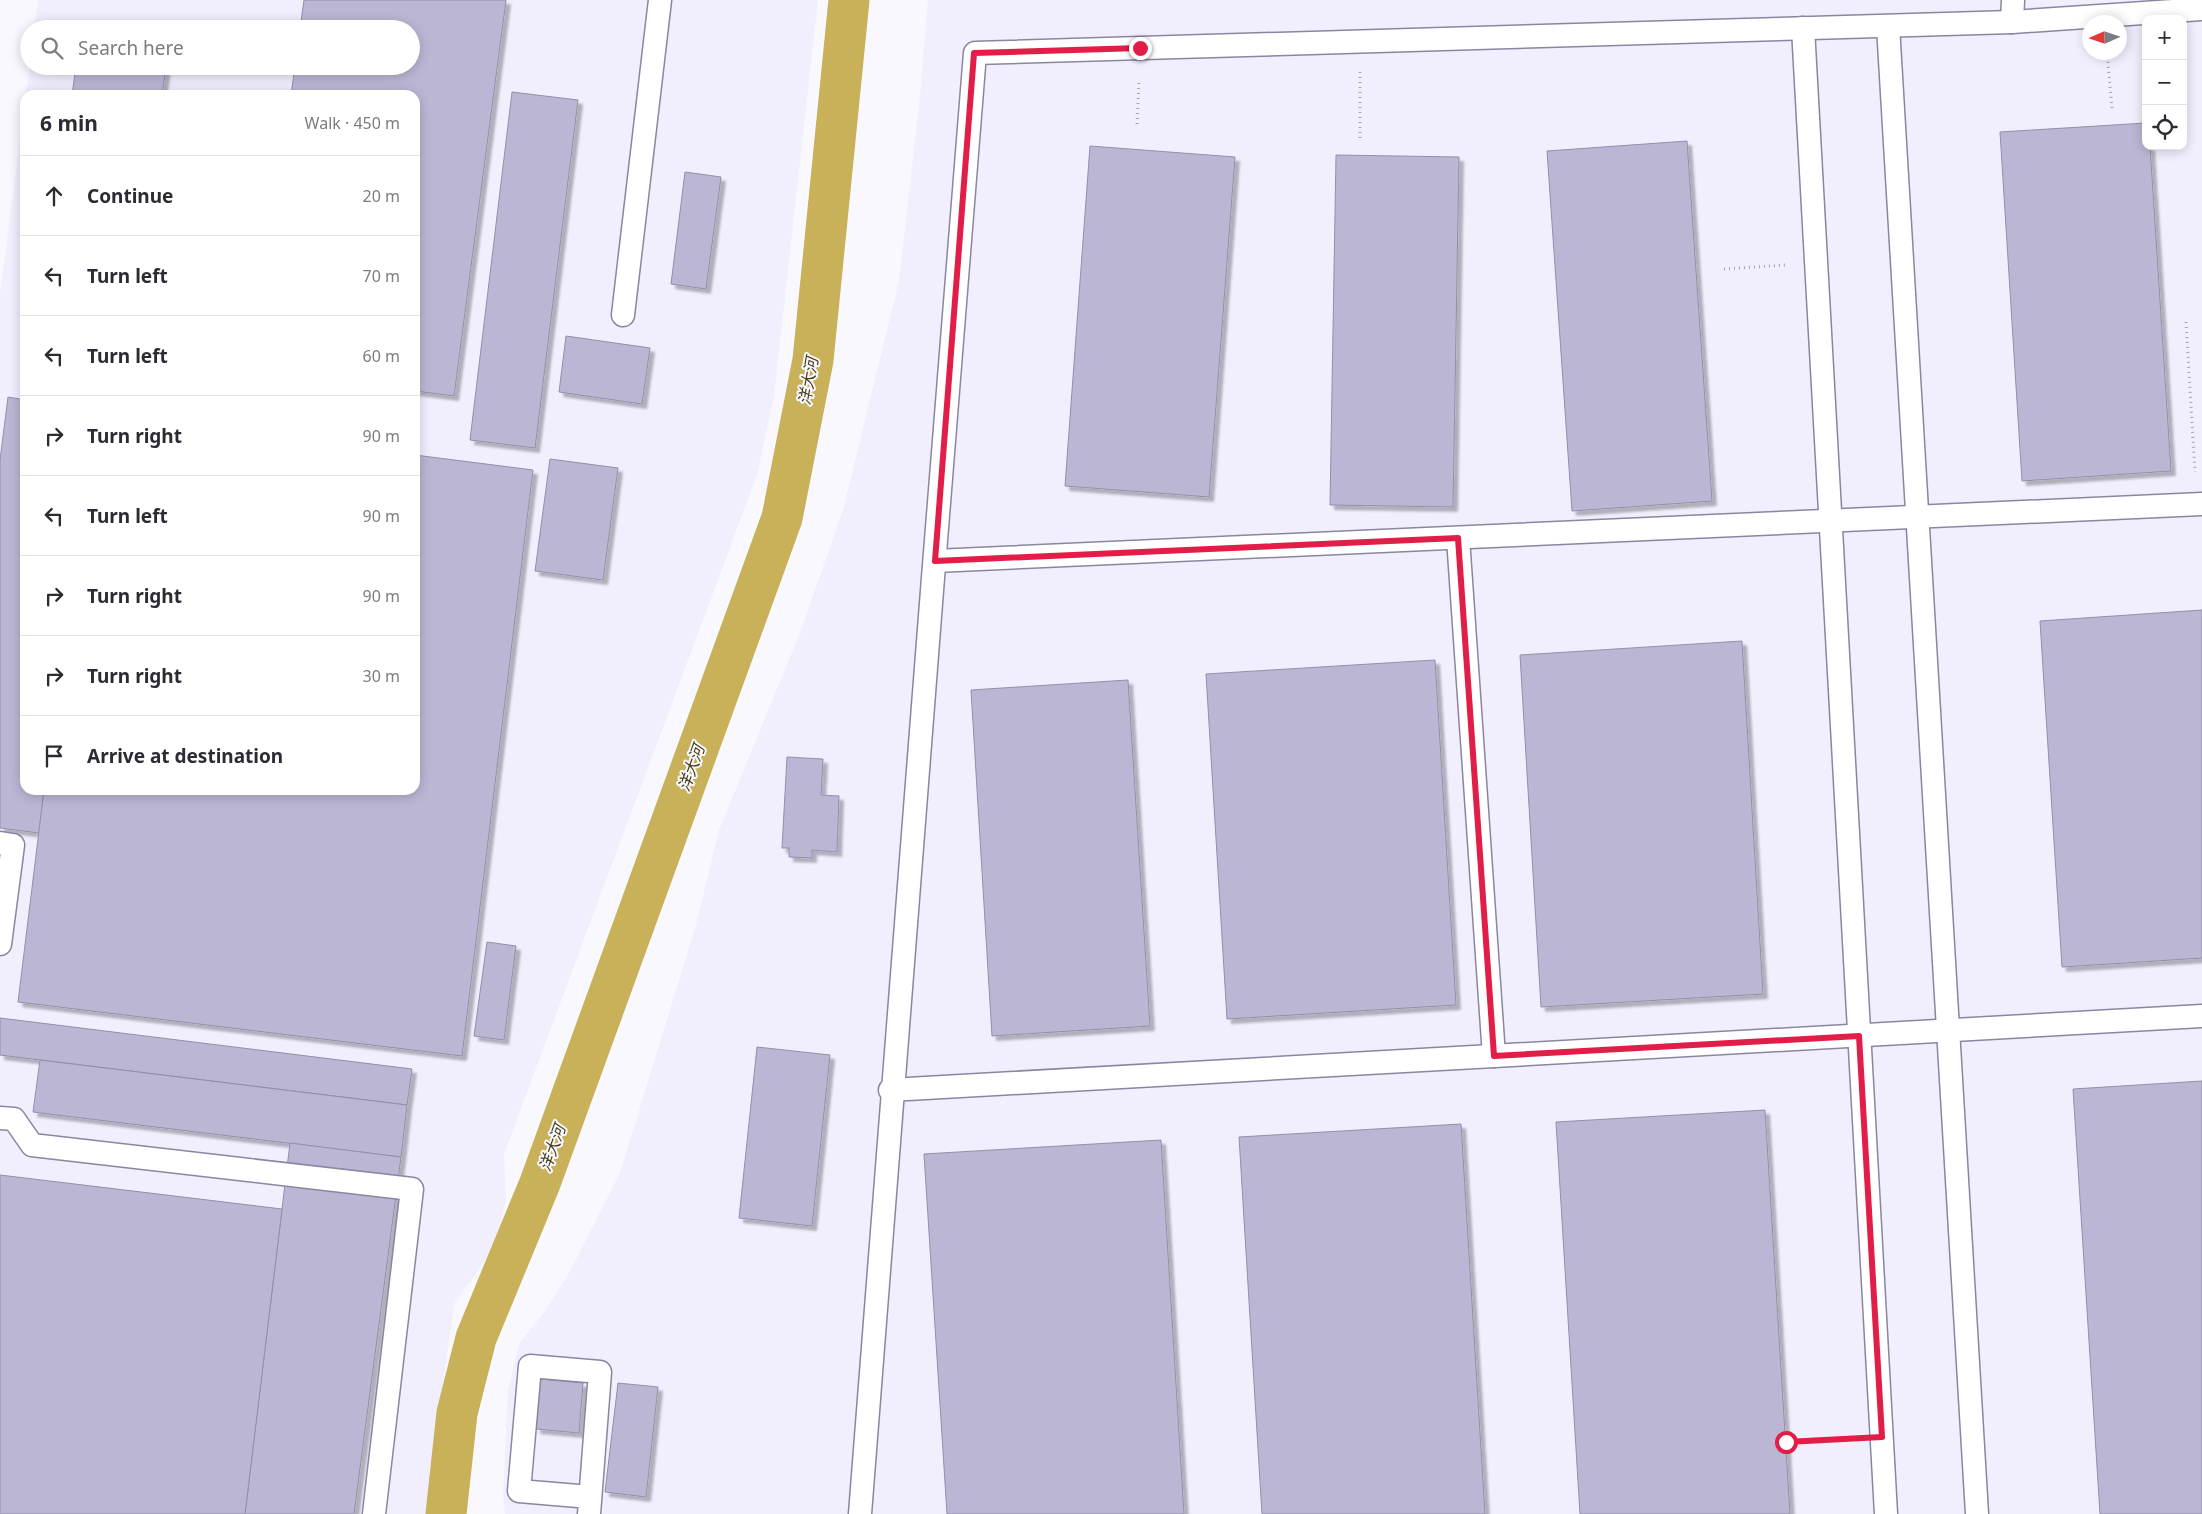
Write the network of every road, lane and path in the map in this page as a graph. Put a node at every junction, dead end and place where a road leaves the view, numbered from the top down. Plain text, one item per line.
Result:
1 (660, 0) edge
2 (2202, 9) edge
3 (2013, 11) edge
4 (1888, 26) junction
5 (1803, 28) junction
6 (1360, 41) junction
7 (1140, 48) junction
8 (2108, 60) edge
9 (2112, 108) dead end
10 (1137, 124) dead end
11 (1360, 139) dead end
12 (1816, 263) junction
13 (1724, 269) dead end
14 (623, 315) dead end
15 (2186, 322) dead end
16 (2200, 505) edge
17 (1918, 518) junction
18 (1830, 521) junction
19 (1458, 538) junction
20 (935, 561) junction
21 (0, 843) edge
22 (0, 944) edge
23 (2202, 1016) edge
24 (1948, 1031) junction
25 (1859, 1036) junction
26 (1494, 1056) junction
27 (890, 1090) junction
28 (0, 1118) edge
29 (1882, 1437) junction
30 (1786, 1442) dead end
31 (589, 1505) edge
32 (374, 1514) edge
33 (860, 1514) edge
34 (1886, 1514) edge
35 (1977, 1514) edge

1 - 14 lane
2 - 3 lane
3 - 4 lane
4 - 5 lane
4 - 17 lane
5 - 6 lane
5 - 12 lane
6 - 7 lane
6 - 11 path
7 - 10 path
7 - 20 lane
8 - 9 path
12 - 13 path
12 - 18 lane
15 - 16 path
16 - 17 lane
17 - 18 lane
17 - 24 lane
18 - 19 lane
18 - 25 lane
19 - 20 lane
19 - 26 lane
20 - 27 lane
21 - 22 lane
23 - 24 lane
24 - 25 lane
24 - 35 lane
25 - 26 lane
25 - 29 lane
26 - 27 lane
27 - 33 lane
28 - 32 lane
29 - 30 path
29 - 34 lane
31 - 31 lane

